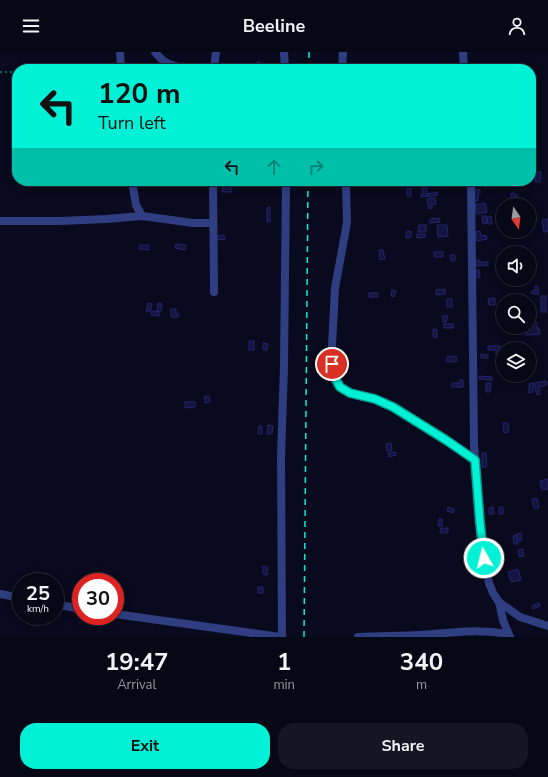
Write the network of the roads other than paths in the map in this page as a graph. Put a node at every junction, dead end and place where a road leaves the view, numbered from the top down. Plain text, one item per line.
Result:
1 (120, 52) edge
2 (155, 52) edge
3 (216, 52) edge
4 (284, 52) edge
5 (343, 52) edge
6 (463, 52) edge
7 (119, 64) edge
8 (167, 64) edge
9 (215, 64) edge
10 (284, 64) edge
11 (342, 64) edge
12 (464, 64) edge
13 (133, 186) edge
14 (213, 186) edge
15 (286, 186) edge
16 (346, 186) edge
17 (471, 186) edge
18 (142, 216) junction
19 (0, 221) edge
20 (213, 223) junction
21 (214, 292) dead end
22 (475, 460) junction
23 (0, 594) edge
24 (12, 596) edge
25 (499, 602) junction
26 (124, 615) edge
27 (548, 626) edge
28 (509, 635) edge
29 (281, 637) edge
30 (358, 637) edge

1 - 7 street
2 - 8 street
3 - 9 street
4 - 10 street
5 - 11 street
6 - 12 street
13 - 18 street
14 - 20 street
15 - 29 street
16 - 22 street
17 - 22 street
18 - 19 street
18 - 20 street
20 - 21 street
22 - 25 street
23 - 24 street
25 - 27 street
25 - 28 street
26 - 29 street
28 - 30 street

